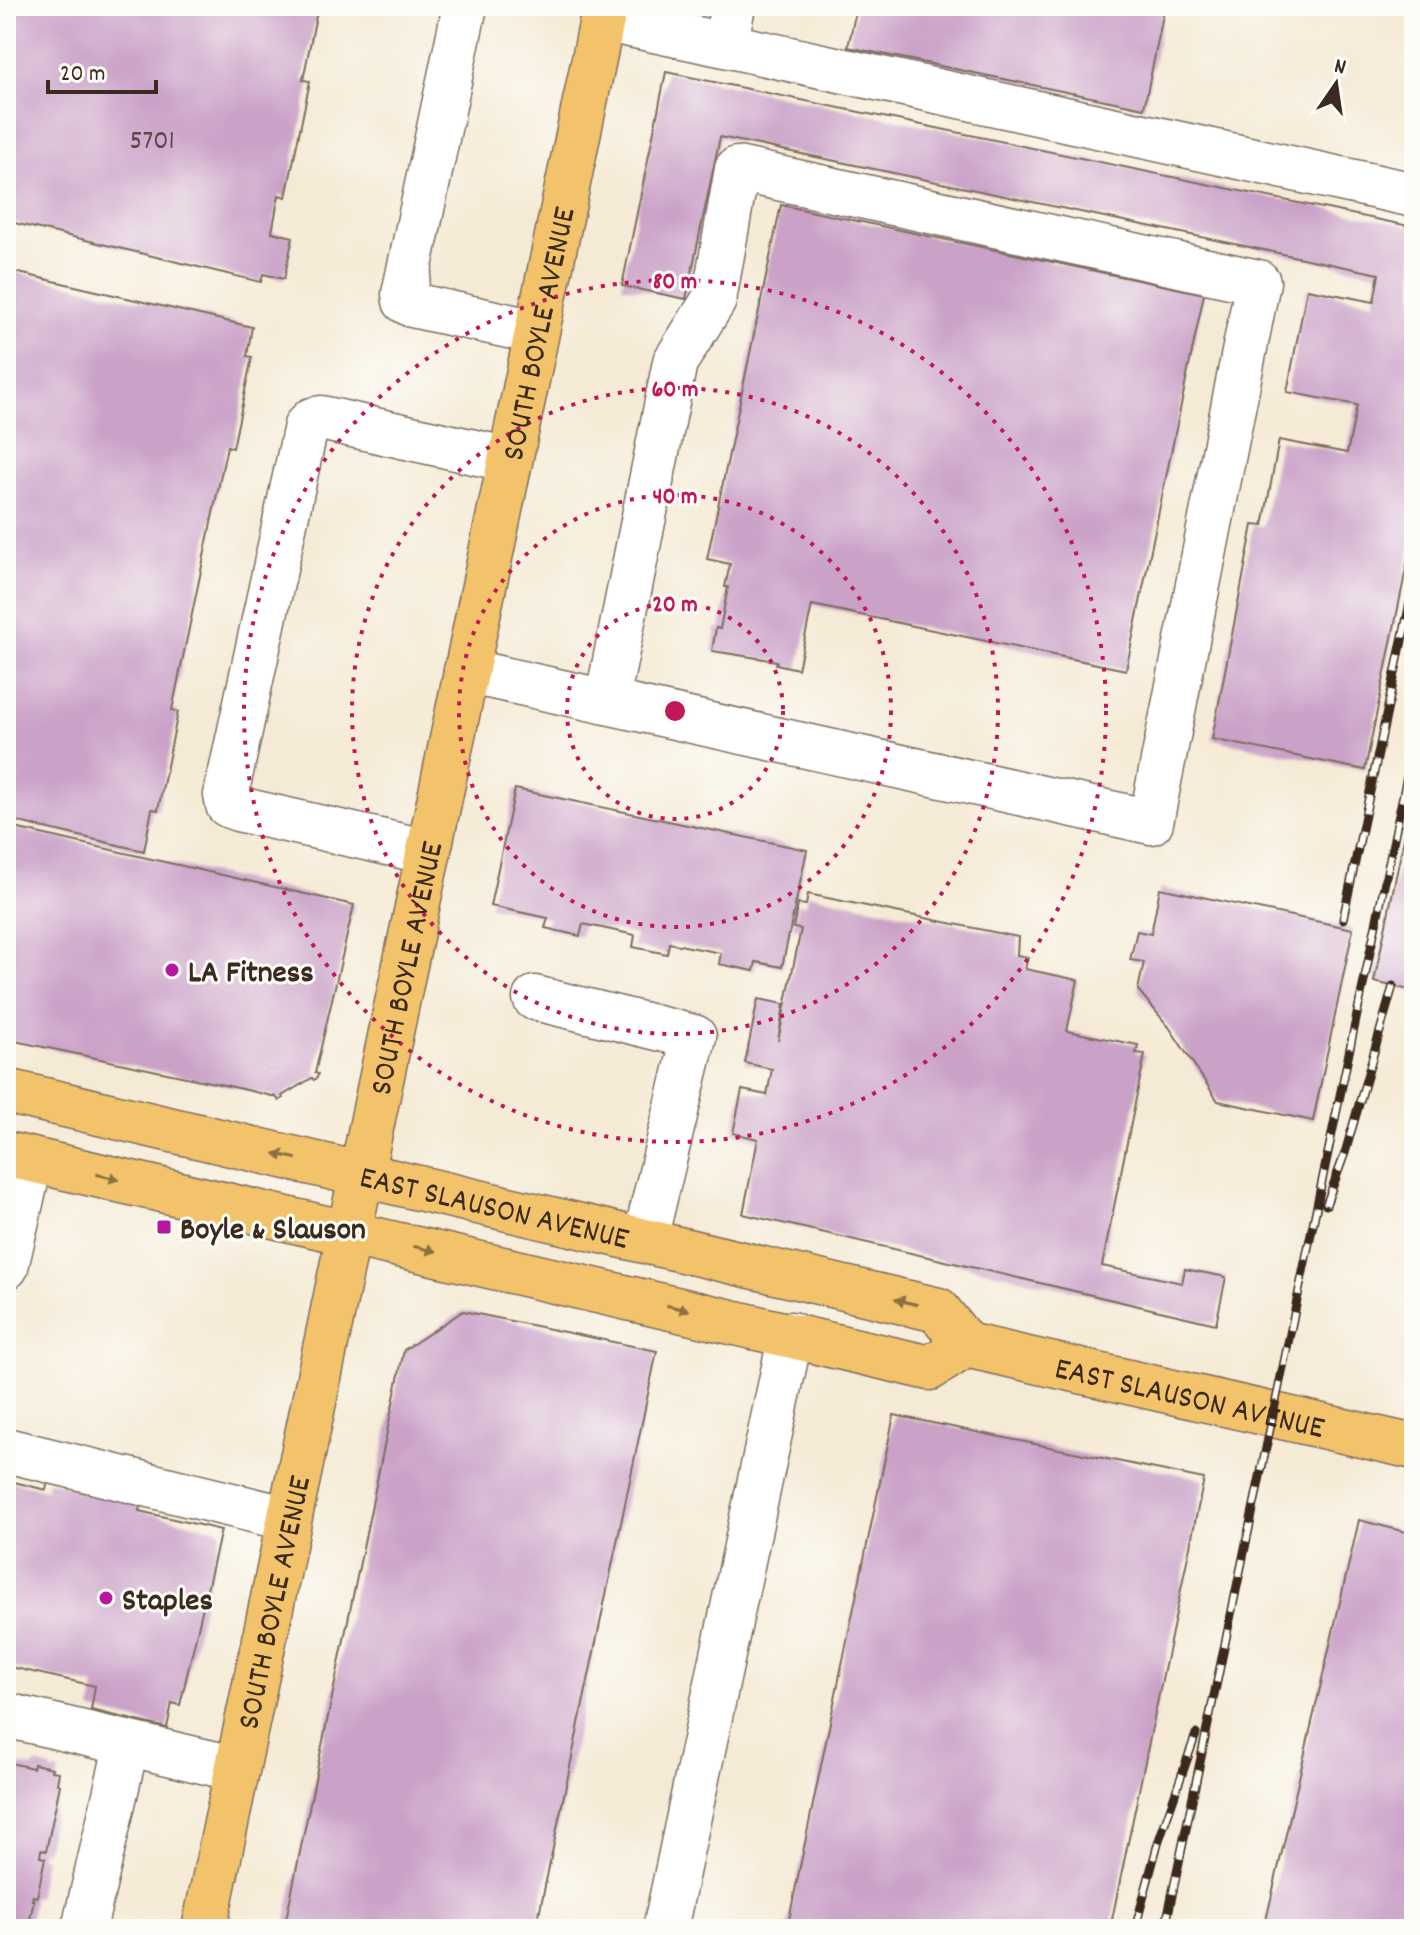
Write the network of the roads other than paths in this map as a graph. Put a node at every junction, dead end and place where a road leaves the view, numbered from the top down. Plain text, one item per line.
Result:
1 (465, 6) edge
2 (603, 12) edge
3 (729, 26) edge
4 (1414, 195) edge
5 (536, 332) junction
6 (510, 460) junction
7 (466, 671) junction
8 (607, 701) junction
9 (428, 852) junction
10 (535, 998) dead end
11 (6, 1091) edge
12 (19, 1157) edge
13 (361, 1173) junction
14 (349, 1231) junction
15 (645, 1239) junction
16 (6, 1267) edge
17 (791, 1334) junction
18 (966, 1345) junction
19 (1414, 1447) edge
20 (6, 1450) edge
21 (289, 1519) junction
22 (6, 1715) edge
23 (127, 1743) junction
24 (237, 1769) junction
25 (84, 1929) edge
26 (204, 1929) edge
27 (665, 1929) edge

1 - 5 lane
2 - 3 lane
2 - 5 main road, SOUTH BOYLE AVENUE
3 - 4 lane
5 - 6 main road, SOUTH BOYLE AVENUE
6 - 7 main road, SOUTH BOYLE AVENUE
6 - 9 lane
7 - 8 lane
7 - 9 main road, SOUTH BOYLE AVENUE
8 - 8 lane
9 - 13 main road, SOUTH BOYLE AVENUE
10 - 15 lane
13 -> 11 main road, EAST SLAUSON AVENUE
12 -> 14 main road, EAST SLAUSON AVENUE
12 - 16 lane
13 - 14 main road, SOUTH BOYLE AVENUE
13 - 15 main road, EAST SLAUSON AVENUE
14 -> 17 main road, EAST SLAUSON AVENUE
14 - 21 main road, SOUTH BOYLE AVENUE
18 -> 15 main road, EAST SLAUSON AVENUE
17 - 18 main road, EAST SLAUSON AVENUE
17 - 27 lane
18 - 19 main road, EAST SLAUSON AVENUE
20 - 21 lane
21 - 24 main road, SOUTH BOYLE AVENUE
22 - 23 lane
23 - 24 lane
23 - 25 lane
24 - 26 main road, SOUTH BOYLE AVENUE

